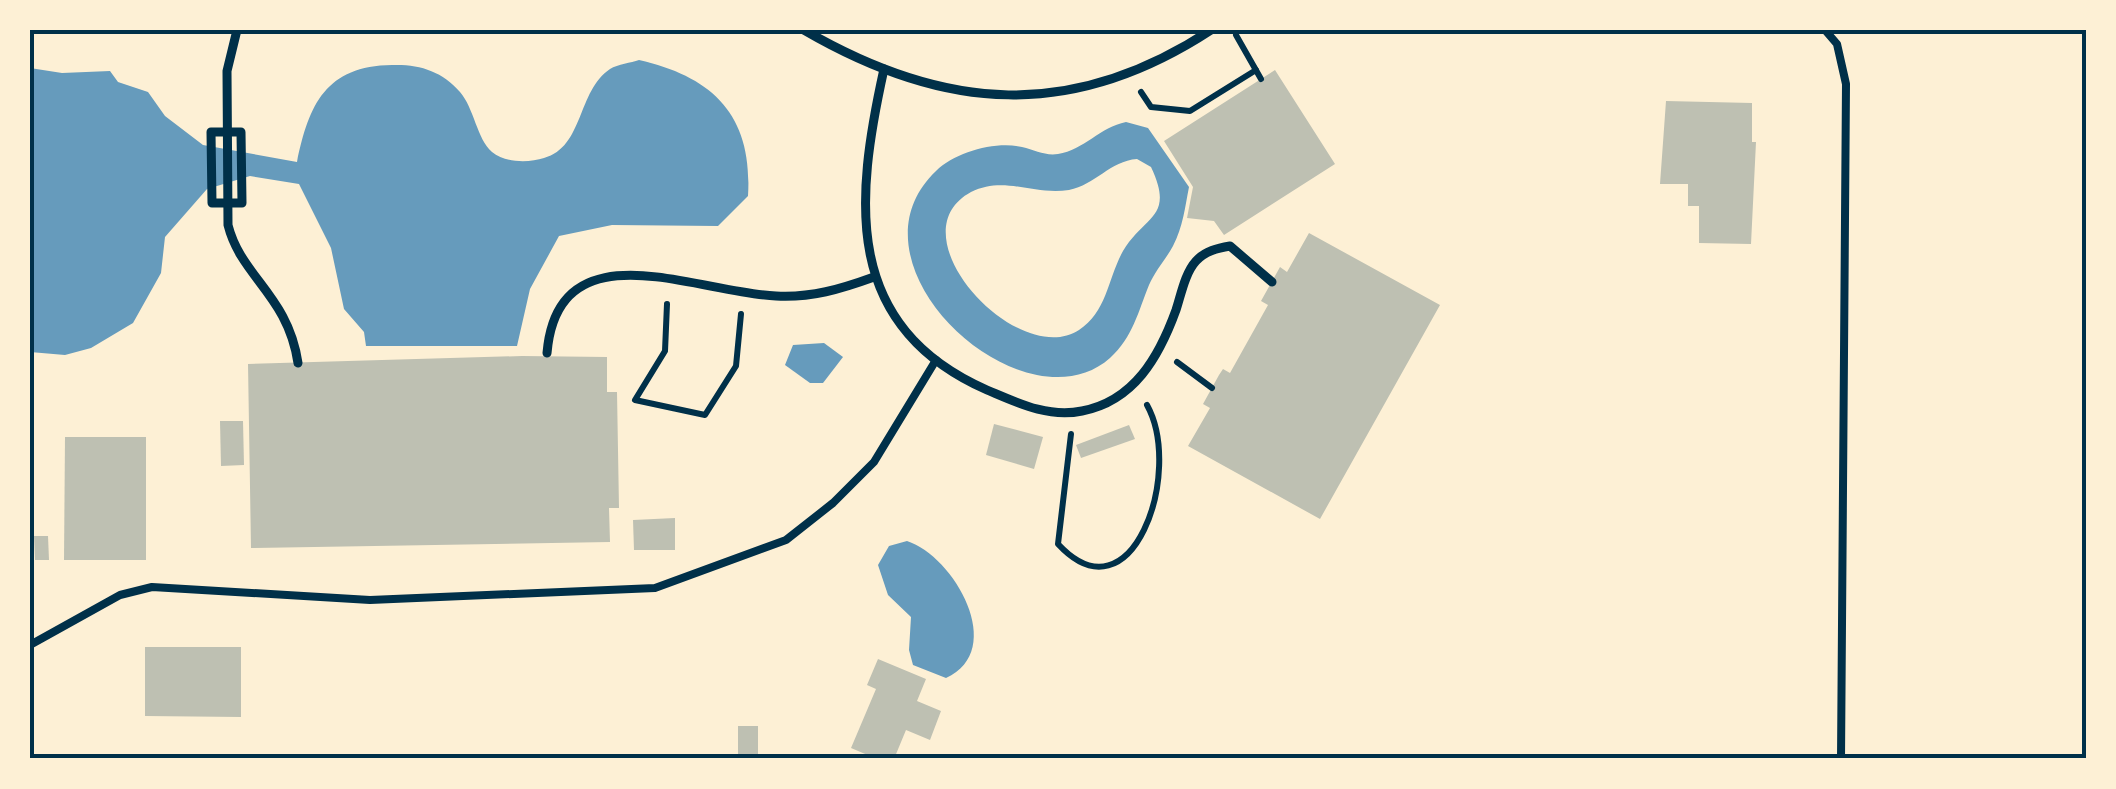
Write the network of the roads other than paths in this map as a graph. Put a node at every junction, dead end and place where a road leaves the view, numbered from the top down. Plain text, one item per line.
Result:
1 (238, 30) edge
2 (804, 30) edge
3 (1211, 30) edge
4 (1825, 30) edge
5 (884, 69) junction
6 (226, 132) junction
7 (227, 203) junction
8 (874, 277) junction
9 (1272, 282) dead end
10 (547, 354) dead end
11 (936, 360) junction
12 (298, 364) dead end
13 (30, 645) edge
14 (1841, 759) edge

1 - 6 street
2 - 5 street
3 - 5 street
4 - 14 lane
5 - 8 street
6 - 7 street
6 - 7 street
7 - 12 street
8 - 10 street
8 - 11 street
9 - 11 street
11 - 13 lane

